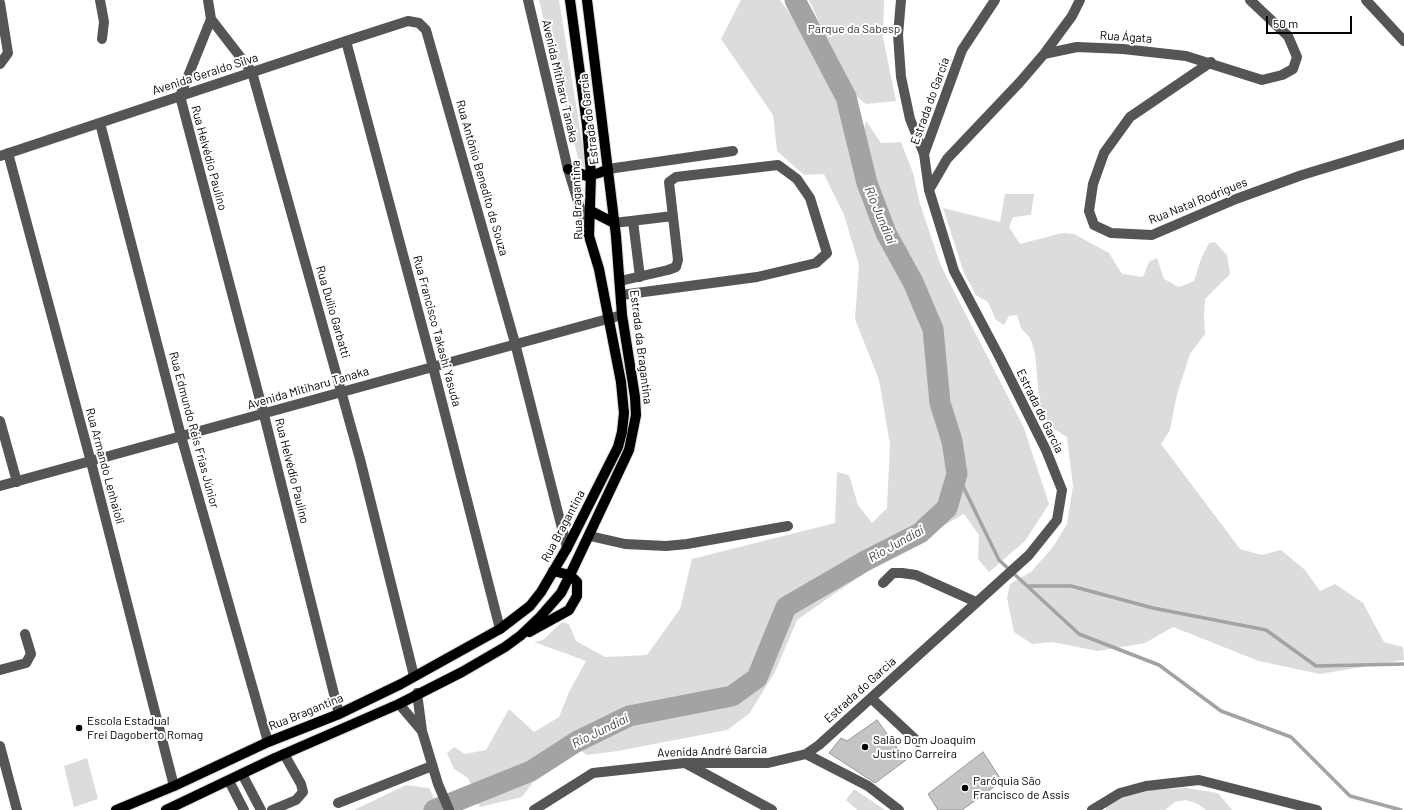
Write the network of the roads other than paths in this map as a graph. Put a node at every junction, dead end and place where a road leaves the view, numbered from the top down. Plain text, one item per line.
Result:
1 (100, 0) edge
2 (208, 0) edge
3 (528, 0) edge
4 (570, 0) edge
5 (586, 0) edge
6 (901, 0) edge
7 (995, 0) edge
8 (1080, 0) edge
9 (1250, 0) edge
10 (1366, 0) edge
11 (0, 3) edge
12 (210, 19) junction
13 (419, 23) joint
14 (102, 38) dead end
15 (346, 41) junction
16 (1404, 41) edge
17 (1044, 54) junction
18 (1211, 62) junction
19 (0, 64) edge
20 (252, 72) junction
21 (180, 96) junction
22 (100, 123) junction
23 (1404, 144) edge
24 (733, 151) dead end
25 (924, 154) junction
26 (4, 155) edge
27 (568, 169) junction
28 (608, 169) junction
29 (590, 175) junction
30 (929, 190) junction
31 (591, 211) junction
32 (673, 216) junction
33 (633, 221) junction
34 (614, 223) junction
35 (589, 236) junction
36 (616, 236) joint
37 (640, 277) junction
38 (620, 281) junction
39 (621, 295) junction
40 (622, 315) junction
41 (608, 319) junction
42 (515, 343) junction
43 (433, 367) junction
44 (342, 392) junction
45 (264, 415) junction
46 (0, 421) edge
47 (181, 436) junction
48 (91, 462) junction
49 (17, 482) junction
50 (0, 486) edge
51 (582, 520) junction
52 (788, 526) dead end
53 (590, 536) junction
54 (567, 548) junction
55 (553, 571) junction
56 (570, 575) junction
57 (884, 583) dead end
58 (976, 602) junction
59 (500, 629) junction
60 (25, 634) dead end
61 (520, 636) junction
62 (0, 670) edge
63 (414, 676) junction
64 (417, 693) junction
65 (871, 698) junction
66 (403, 701) junction
67 (339, 714) junction
68 (422, 731) junction
69 (268, 742) junction
70 (918, 742) dead end
71 (0, 746) edge
72 (284, 754) junction
73 (806, 754) junction
74 (684, 763) junction
75 (432, 766) junction
76 (242, 774) junction
77 (229, 780) junction
78 (174, 786) junction
79 (338, 803) dead end
80 (16, 810) edge
81 (116, 810) edge
82 (166, 810) edge
83 (244, 810) edge
84 (261, 810) edge
85 (272, 810) edge
86 (449, 810) edge
87 (534, 810) edge
88 (772, 810) edge
89 (898, 810) edge
90 (1092, 810) edge
91 (1317, 810) edge

1 - 14 street
2 - 12 street
3 - 27 street, Avenida Mitiharu Tanaka
4 - 29 main road, Rua Bragantina
5 - 28 main road, Estrada do Garcia
6 - 25 street
7 - 25 street, Estrada do Garcia
8 - 17 street
9 - 18 street, Rua Ágata
10 - 16 street
11 - 19 street
12 - 20 street
12 - 21 street
13 - 15 street, Avenida Geraldo Silva
13 - 42 street, Rua Antônio Benedito de Souza
15 - 20 street, Avenida Geraldo Silva
15 - 43 street, Rua Francisco Takashi Yasuda
17 - 18 street, Rua Ágata
17 - 30 street
18 - 23 street, Rua Natal Rodrigues
20 - 21 street, Avenida Geraldo Silva
20 - 44 street, Rua Duílio Garbatti
21 - 22 street, Avenida Geraldo Silva
21 - 45 street, Rua Helvédio Paulino
22 - 26 street, Avenida Geraldo Silva
22 - 47 street, Rua Edmundo Réis Frias Júnior
24 - 28 street
25 - 30 street, Estrada do Garcia
26 - 48 street, Rua Armando Lenhaioli
27 - 29 main road
27 - 35 street, Avenida Mitiharu Tanaka
28 - 29 main road
28 - 34 main road, Estrada do Garcia
29 - 31 main road, Rua Bragantina
30 - 58 street, Estrada do Garcia
31 - 34 main road
31 - 35 main road, Rua Bragantina
32 - 33 street
32 - 37 street
32 - 39 street
33 - 34 street
33 - 37 street
34 - 36 main road, Estrada do Garcia
35 - 41 main road, Rua Bragantina
36 - 38 main road, Estrada da Bragantina
37 - 38 street
38 - 39 main road, Estrada da Bragantina
39 - 40 main road, Estrada da Bragantina
40 - 41 street, Avenida Mitiharu Tanaka
40 - 53 main road, Estrada da Bragantina
41 - 42 street, Avenida Mitiharu Tanaka
41 - 51 main road, Rua Bragantina
42 - 43 street, Avenida Mitiharu Tanaka
42 - 54 street, Rua Antônio Benedito de Souza
43 - 44 street, Avenida Mitiharu Tanaka
43 - 59 street, Rua Francisco Takashi Yasuda
44 - 45 street, Avenida Mitiharu Tanaka
44 - 63 street, Rua Duílio Garbatti
45 - 47 street, Avenida Mitiharu Tanaka
45 - 67 street, Rua Helvédio Paulino
46 - 49 street
47 - 48 street, Avenida Mitiharu Tanaka
47 - 69 street, Rua Edmundo Réis Frias Júnior
48 - 49 street, Avenida Mitiharu Tanaka
48 - 78 street, Rua Armando Lenhaioli
49 - 50 street, Avenida Mitiharu Tanaka
51 - 53 main road
51 - 54 main road, Rua Bragantina
52 - 53 street
53 - 56 main road, Estrada da Bragantina
54 - 55 main road, Rua Bragantina
55 - 56 main road
55 - 59 main road, Rua Bragantina
56 - 61 main road, Estrada da Bragantina
56 - 61 main road
57 - 58 street
58 - 65 street, Estrada do Garcia
59 - 63 main road, Rua Bragantina
60 - 62 street
61 - 64 main road, Estrada da Bragantina
63 - 67 main road, Rua Bragantina
64 - 66 main road, Estrada da Bragantina
64 - 68 street
65 - 70 street
65 - 73 street, Estrada do Garcia
66 - 68 street
66 - 72 main road
67 - 69 main road, Rua Bragantina
68 - 75 street
69 - 78 main road, Rua Bragantina
71 - 80 street
72 - 76 main road
72 - 85 street
73 - 74 street, Avenida André Garcia
73 - 89 street
74 - 87 street, Avenida André Garcia
74 - 88 street
75 - 79 street
75 - 86 street
76 - 77 main road
76 - 84 street
77 - 82 main road
77 - 83 street
78 - 81 main road, Rua Bragantina
90 - 91 street

